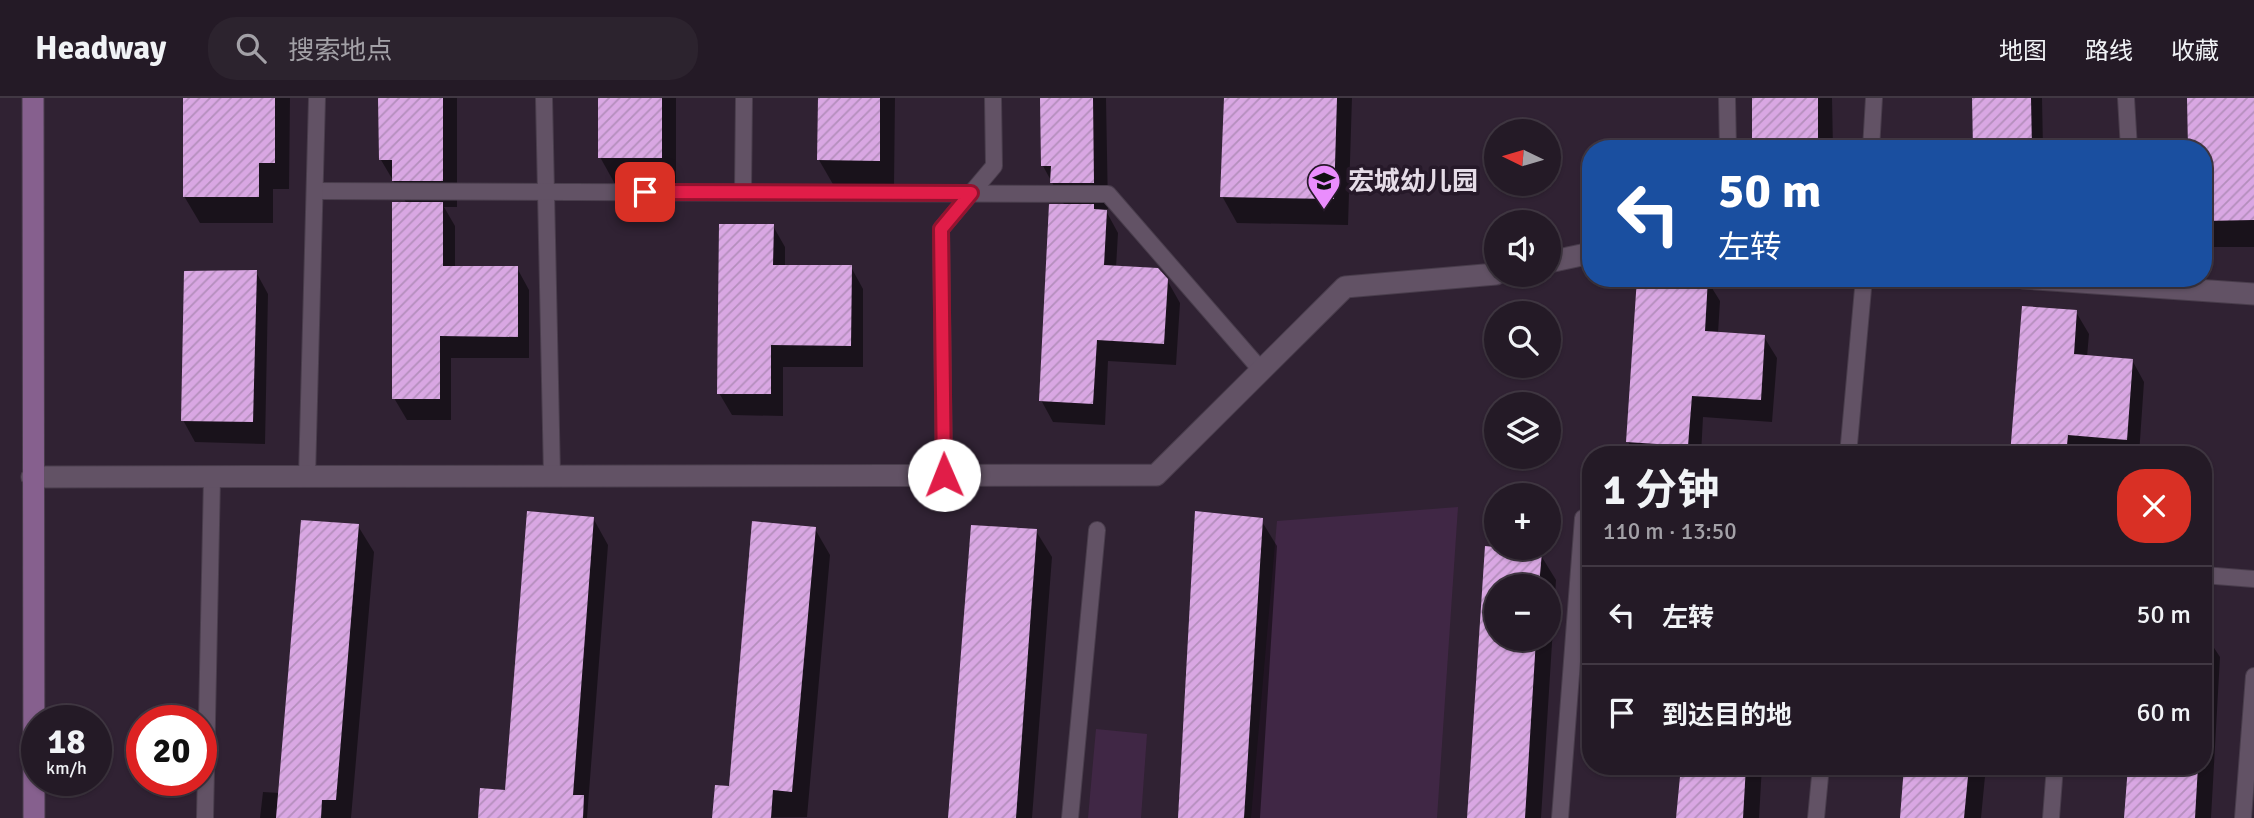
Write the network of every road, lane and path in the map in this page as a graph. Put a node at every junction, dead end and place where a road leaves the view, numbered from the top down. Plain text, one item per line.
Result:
1 (33, 98) edge
2 (317, 98) edge
3 (544, 98) edge
4 (744, 98) edge
5 (993, 98) edge
6 (1727, 98) edge
7 (1874, 98) edge
8 (2126, 98) edge
9 (1728, 140) edge
10 (1872, 140) edge
11 (2128, 140) edge
12 (315, 191) junction
13 (546, 191) junction
14 (743, 192) junction
15 (971, 193) junction
16 (1582, 255) edge
17 (1561, 259) edge
18 (1484, 275) edge
19 (1863, 287) edge
20 (2184, 287) edge
21 (2254, 294) edge
22 (1261, 370) junction
23 (1849, 446) edge
24 (944, 475) junction
25 (552, 476) junction
26 (32, 477) junction
27 (212, 477) junction
28 (307, 477) junction
29 (1097, 530) dead end
30 (1582, 531) edge
31 (2212, 576) edge
32 (2254, 579) edge
33 (2254, 676) edge
34 (1820, 775) edge
35 (2054, 775) edge
36 (34, 818) edge
37 (205, 818) edge
38 (1070, 818) edge
39 (1560, 818) edge
40 (1816, 818) edge
41 (2051, 818) edge
42 (2243, 818) edge

1 - 26 street
2 - 12 lane
3 - 13 lane
4 - 14 lane
5 - 15 lane
6 - 9 lane
7 - 10 lane
8 - 11 lane
12 - 13 lane
12 - 28 lane
13 - 14 lane
13 - 25 lane
14 - 15 lane
15 - 22 lane
15 - 24 lane
16 - 17 street
18 - 22 street
19 - 23 lane
20 - 21 street
22 - 24 street
24 - 25 street
25 - 28 street
26 - 27 street
26 - 36 street
27 - 28 street
27 - 37 lane
29 - 38 lane
30 - 39 lane
31 - 32 lane
33 - 42 lane
34 - 40 lane
35 - 41 lane

